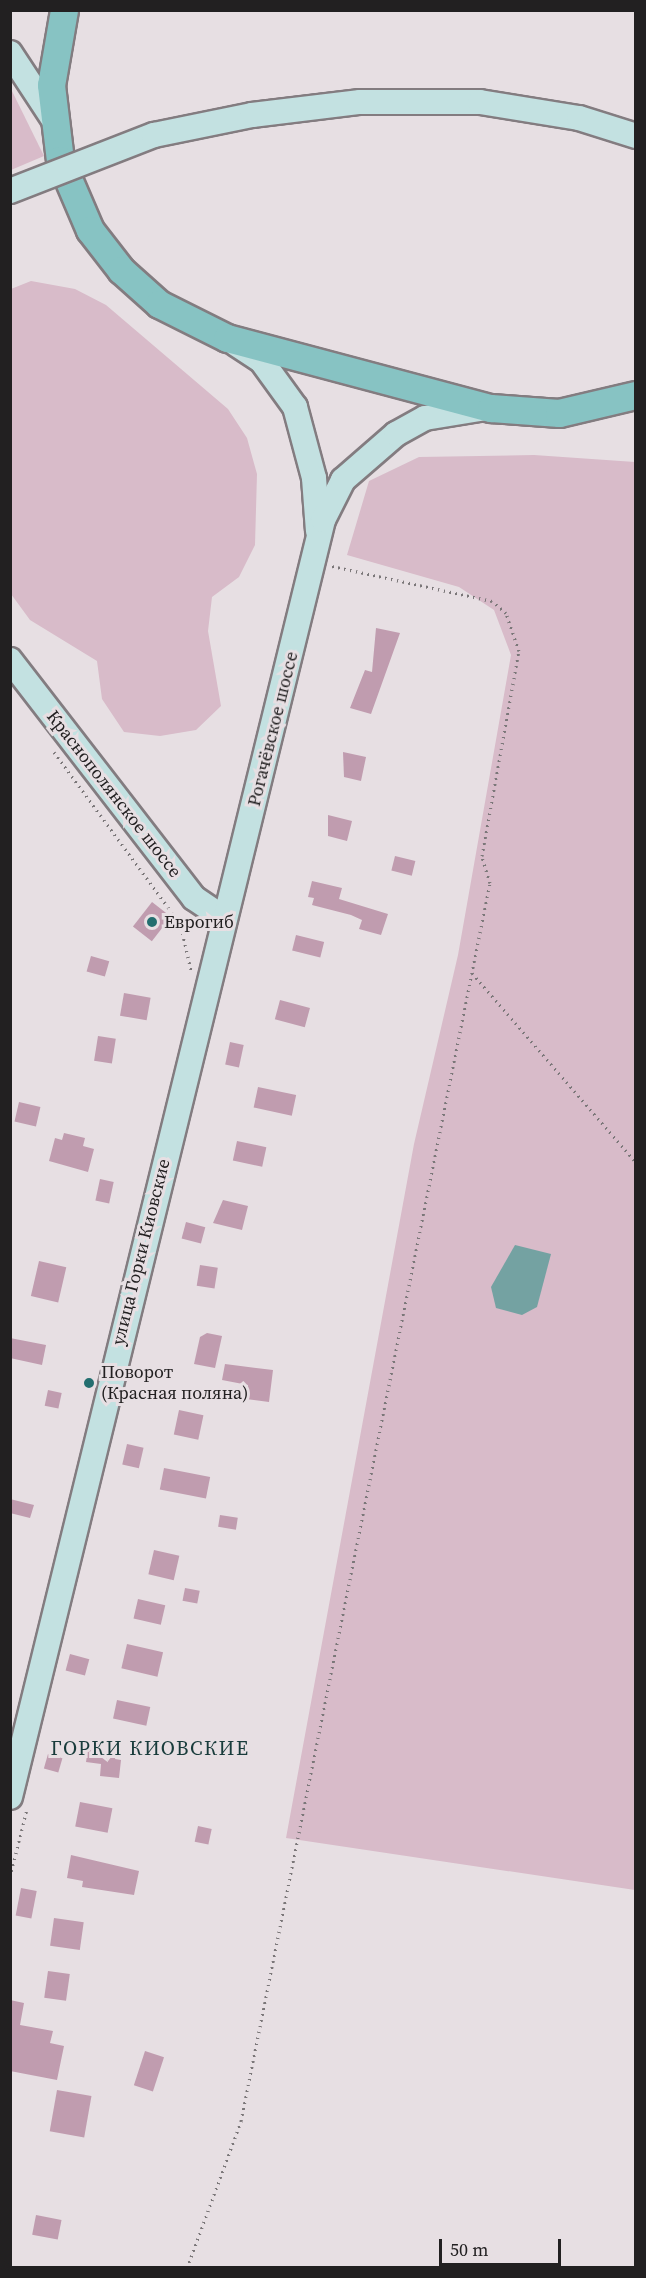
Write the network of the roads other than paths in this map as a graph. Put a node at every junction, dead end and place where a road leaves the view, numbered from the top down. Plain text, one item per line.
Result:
1 (64, 10) edge
2 (10, 53) edge
3 (52, 117) junction
4 (636, 136) edge
5 (10, 191) edge
6 (227, 338) junction
7 (636, 395) edge
8 (491, 408) junction
9 (316, 550) junction
10 (10, 660) edge
11 (225, 919) junction
12 (10, 1797) edge

1 - 3 main road, Рогачёвское шоссе
2 - 3 main road
3 - 6 main road, Рогачёвское шоссе
4 - 5 main road, bridge
6 - 8 main road, Рогачёвское шоссе
6 - 9 main road, Рогачёвское шоссе
7 - 8 main road, Рогачёвское шоссе
8 - 9 main road, Рогачёвское шоссе
9 - 11 main road, Рогачёвское шоссе
10 - 11 main road, Краснополянское шоссе
11 - 12 main road, улица Горки Киовские

